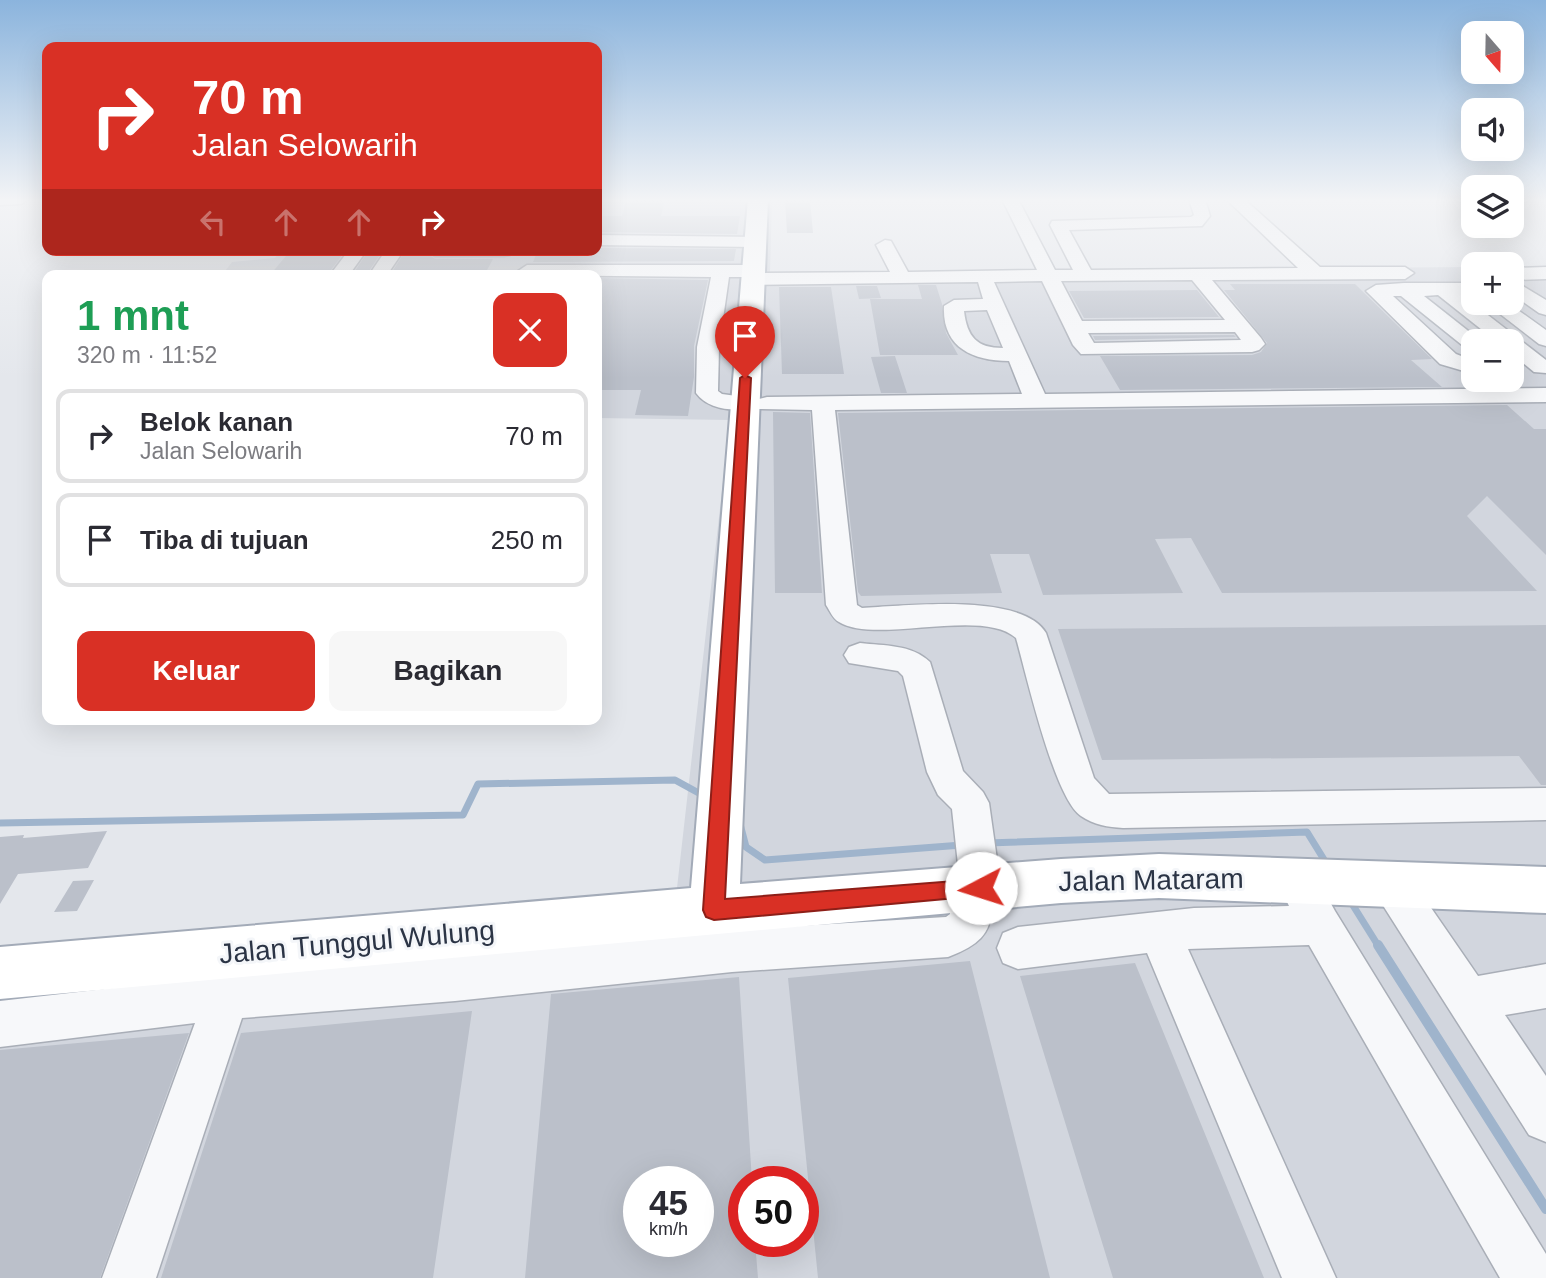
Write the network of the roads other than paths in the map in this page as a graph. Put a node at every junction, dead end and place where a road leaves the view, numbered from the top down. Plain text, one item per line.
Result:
1 (498, 259) edge
2 (719, 259) edge
3 (754, 259) edge
4 (892, 259) edge
5 (1041, 259) edge
6 (1076, 259) edge
7 (1300, 259) edge
8 (754, 264) junction
9 (492, 267) dead end
10 (602, 271) edge
11 (721, 271) junction
12 (1315, 272) junction
13 (1546, 272) edge
14 (1461, 274) edge
15 (1085, 275) junction
16 (983, 276) junction
17 (902, 278) junction
18 (1524, 280) edge
19 (1203, 281) junction
20 (1546, 285) edge
21 (1404, 289) junction
22 (1442, 289) junction
23 (1461, 289) edge
24 (1058, 291) junction
25 (1524, 292) edge
26 (1546, 293) edge
27 (995, 304) junction
28 (1196, 306) dead end
29 (1224, 306) junction
30 (1155, 307) dead end
31 (1546, 309) edge
32 (1512, 315) edge
33 (1493, 329) edge
34 (1461, 335) edge
35 (1546, 340) edge
36 (1524, 353) edge
37 (1017, 354) junction
38 (1461, 365) edge
39 (1524, 368) edge
40 (1544, 368) edge
41 (1535, 395) edge
42 (1036, 399) junction
43 (755, 403) junction
44 (822, 404) junction
45 (1546, 414) edge
46 (860, 654) dead end
47 (1546, 804) edge
48 (975, 866) junction
49 (1336, 890) junction
50 (1546, 890) edge
51 (714, 910) junction
52 (1159, 932) junction
53 (1018, 948) dead end
54 (0, 973) edge
55 (1546, 986) edge
56 (227, 997) junction
57 (1468, 1000) junction
58 (0, 1024) edge
59 (1541, 1101) edge
60 (129, 1278) edge
61 (1309, 1278) edge
62 (1530, 1278) edge

1 - 9 street
2 - 8 street
3 - 8 main road
4 - 17 street
5 - 24 street
6 - 15 street
7 - 12 street
8 - 11 street
8 - 17 street
8 - 43 main road
10 - 11 street
11 - 43 street
12 - 14 street
12 - 19 street
13 - 18 street
15 - 19 street
15 - 24 street
16 - 17 street
16 - 24 street
16 - 27 street
19 - 24 street
19 - 29 street
20 - 26 street
21 - 22 street
21 - 34 street
21 - 38 street
22 - 23 street
22 - 33 street
24 - 29 street
24 - 30 street
25 - 31 street
27 - 37 street
27 - 37 street
28 - 29 street
32 - 35 street
36 - 40 street
37 - 42 street
39 - 40 street
41 - 42 street
41 - 45 street
42 - 44 street
43 - 44 street
43 - 51 main road
44 - 47 street
46 - 48 street
48 - 49 main road, Jalan Mataram
48 - 51 main road, Jalan Mataram
48 - 56 street
49 - 50 main road, Jalan Mataram
49 - 52 street
49 - 57 street
49 - 62 street
51 - 54 main road, Jalan Tunggul Wulung
52 - 53 street
52 - 61 street
55 - 57 street
56 - 58 street
56 - 60 street
57 - 59 street

